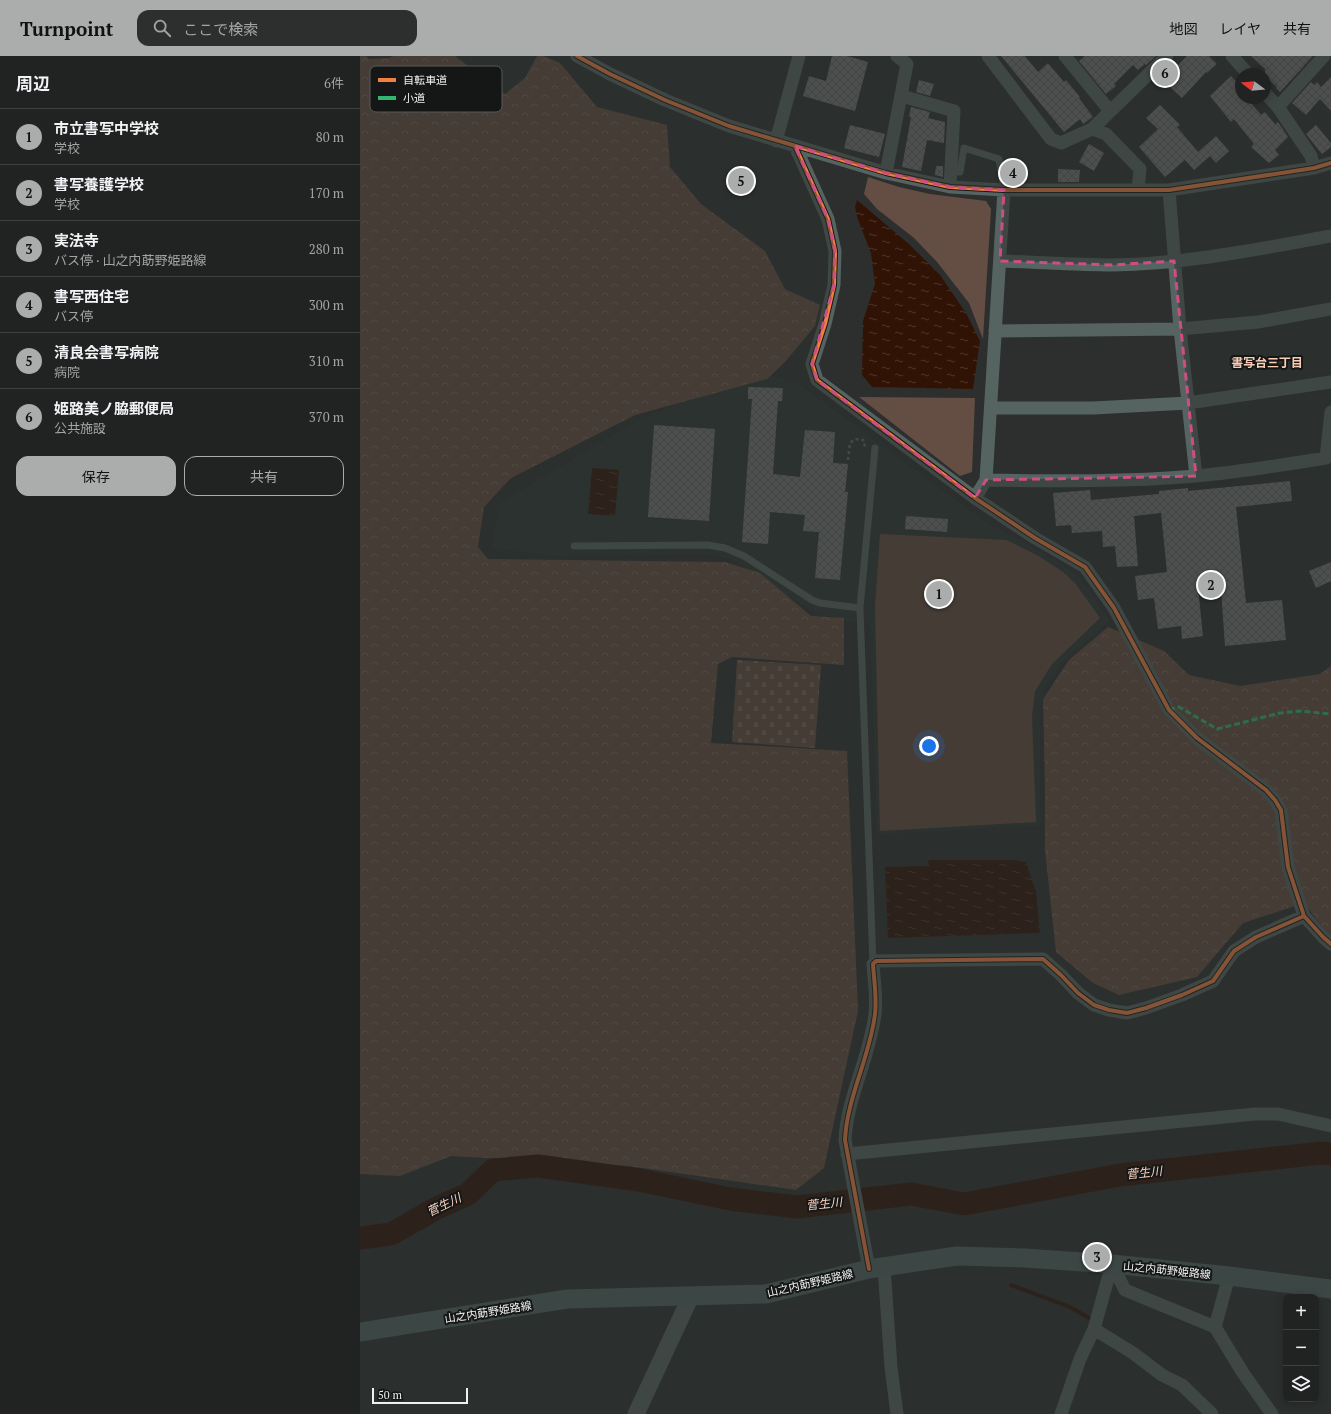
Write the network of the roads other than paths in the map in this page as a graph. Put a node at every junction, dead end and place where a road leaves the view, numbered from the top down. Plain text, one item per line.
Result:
1 (577, 56) edge
2 (799, 56) edge
3 (898, 56) edge
4 (988, 56) edge
5 (1065, 56) edge
6 (1167, 56) edge
7 (1232, 56) edge
8 (1324, 56) edge
9 (1243, 68) edge
10 (902, 96) junction
11 (1271, 99) edge
12 (1278, 107) junction
13 (1110, 111) junction
14 (1092, 129) junction
15 (776, 140) junction
16 (795, 146) junction
17 (1331, 163) edge
18 (1314, 168) junction
19 (951, 171) junction
20 (886, 173) junction
21 (950, 187) junction
22 (1004, 190) junction
23 (1138, 190) junction
24 (1169, 190) junction
25 (1331, 236) edge
26 (1174, 260) junction
27 (1000, 261) junction
28 (1331, 309) edge
29 (1180, 329) junction
30 (995, 331) junction
31 (1331, 382) edge
32 (1188, 402) junction
33 (991, 408) junction
34 (1331, 412) edge
35 (875, 448) dead end
36 (1328, 458) edge
37 (1196, 476) junction
38 (986, 480) junction
39 (975, 498) junction
40 (574, 546) dead end
41 (860, 608) junction
42 (1304, 916) junction
43 (1331, 944) edge
44 (873, 964) junction
45 (1331, 1126) edge
46 (848, 1156) junction
47 (873, 1264) junction
48 (1112, 1264) junction
49 (1229, 1276) junction
50 (1331, 1289) edge
51 (691, 1296) junction
52 (1215, 1328) junction
53 (1094, 1329) junction
54 (360, 1332) edge
55 (636, 1414) edge
56 (897, 1414) edge
57 (1061, 1414) edge
58 (1212, 1414) edge
59 (1272, 1414) edge

1 - 15 street
2 - 15 street
3 - 10 street
4 - 14 street
5 - 13 street
6 - 13 street
7 - 9 street
8 - 12 street
10 - 19 street
10 - 20 street
11 - 12 street
12 - 18 street
13 - 14 street
14 - 23 street
15 - 16 street
16 - 20 street
16 - 39 street
17 - 18 street
18 - 24 street
19 - 21 street
19 - 22 lane
20 - 21 street
21 - 22 street
22 - 23 street
22 - 27 street
23 - 24 street
24 - 26 street
25 - 26 street
26 - 27 street
26 - 29 street
27 - 30 street
28 - 29 street
29 - 30 street
29 - 32 street
30 - 33 street
31 - 32 street
32 - 33 street
32 - 37 street
33 - 38 street
34 - 36 street
35 - 41 lane
36 - 37 street
37 - 38 street
38 - 39 street
39 - 42 street
40 - 41 lane
41 - 44 lane
42 - 43 street
42 - 44 street
44 - 46 street
45 - 46 street
46 - 47 street
47 - 48 main road, 山之内莇野姫路線
47 - 51 main road, 山之内莇野姫路線
47 - 56 street
48 - 49 main road, 山之内莇野姫路線
48 - 52 street
48 - 53 street
49 - 50 main road, 山之内莇野姫路線
49 - 52 street
51 - 54 main road, 山之内莇野姫路線
51 - 55 street
52 - 59 street
53 - 57 street
53 - 58 street

